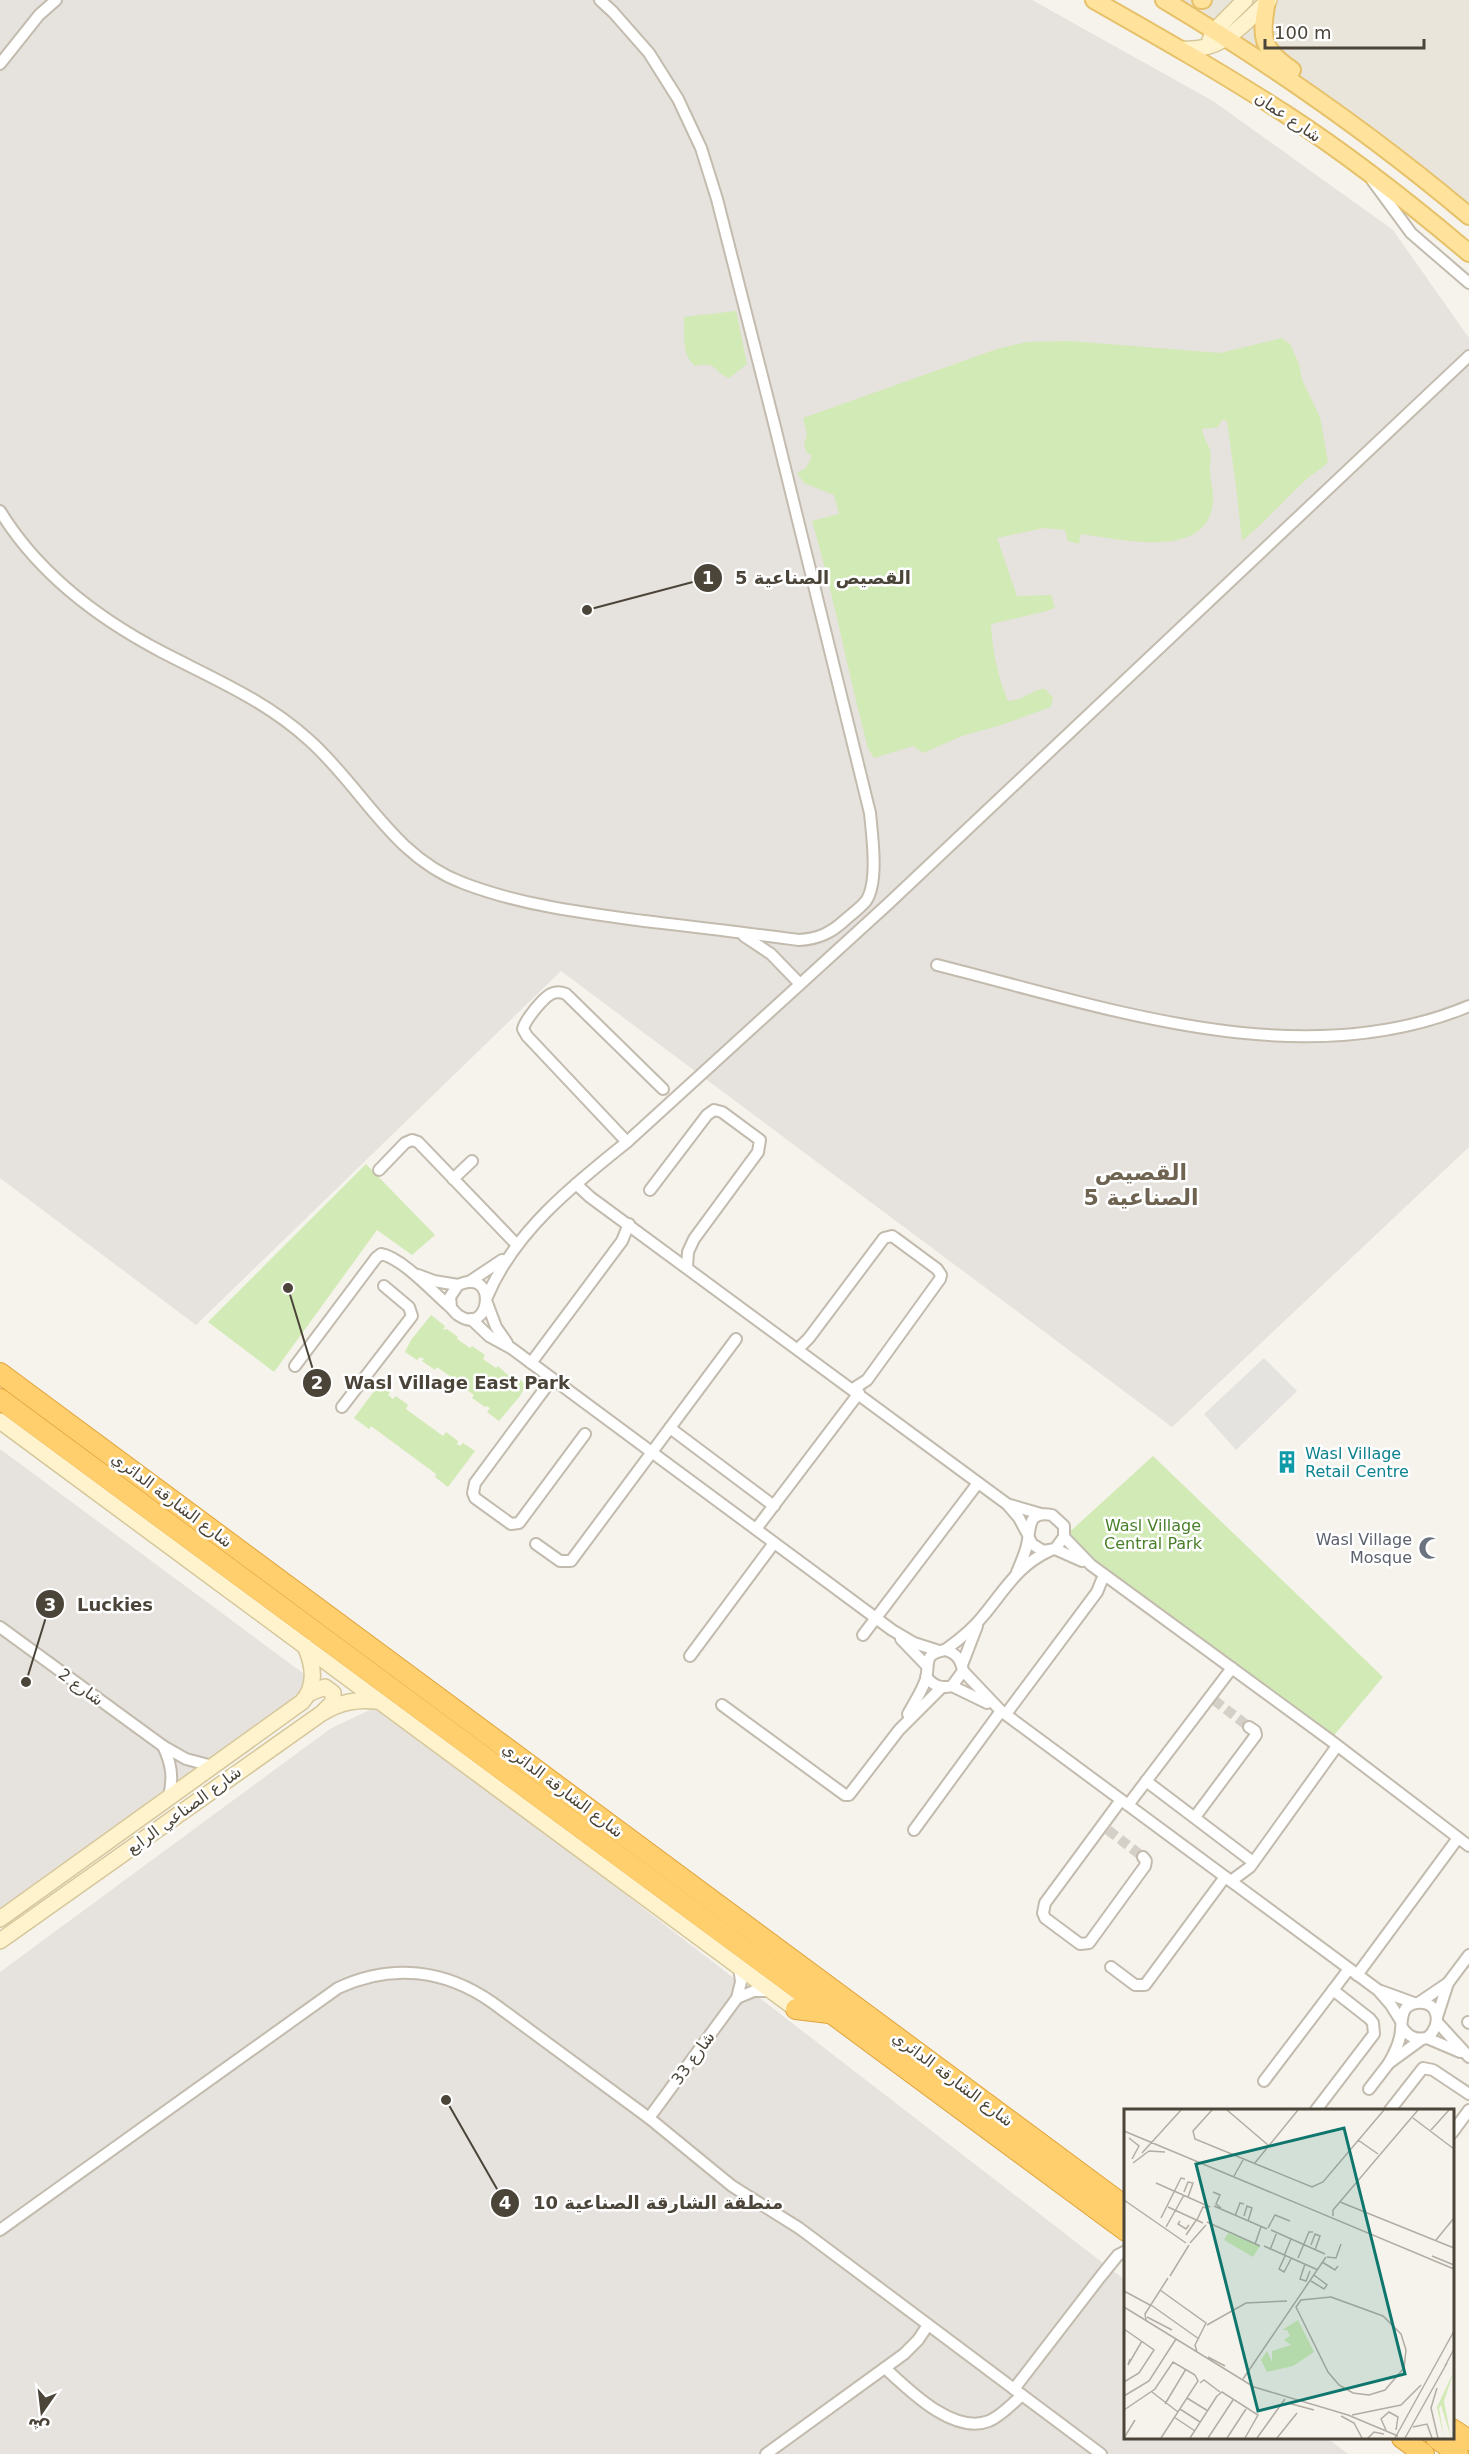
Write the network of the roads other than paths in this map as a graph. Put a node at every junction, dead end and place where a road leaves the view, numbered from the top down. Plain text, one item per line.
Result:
1 (56, 0) edge
2 (600, 0) edge
3 (1094, 0) edge
4 (1164, 0) edge
5 (1245, 0) edge
6 (1268, 1) edge
7 (1217, 39) junction
8 (1181, 49) junction
9 (0, 64) edge
10 (1214, 69) junction
11 (1336, 113) junction
12 (1369, 174) junction
13 (1469, 216) edge
14 (1469, 253) edge
15 (1469, 283) edge
16 (1469, 356) edge
17 (0, 511) edge
18 (735, 932) junction
19 (937, 965) dead end
20 (800, 984) junction
21 (1469, 1006) edge
22 (663, 1089) dead end
23 (627, 1142) junction
24 (472, 1161) dead end
25 (379, 1170) dead end
26 (453, 1179) junction
27 (578, 1181) junction
28 (650, 1190) dead end
29 (629, 1224) junction
30 (513, 1250) junction
31 (687, 1267) junction
32 (412, 1273) junction
33 (464, 1283) junction
34 (384, 1286) dead end
35 (487, 1300) junction
36 (451, 1307) junction
37 (471, 1319) junction
38 (736, 1339) dead end
39 (511, 1348) junction
40 (798, 1349) junction
41 (531, 1363) junction
42 (295, 1366) dead end
43 (0, 1373) edge
44 (552, 1379) junction
45 (856, 1391) junction
46 (0, 1399) edge
47 (342, 1407) dead end
48 (0, 1420) edge
49 (670, 1428) junction
50 (585, 1434) dead end
51 (652, 1453) junction
52 (978, 1483) junction
53 (1007, 1504) junction
54 (774, 1506) junction
55 (1041, 1514) junction
56 (756, 1529) junction
57 (1028, 1536) junction
58 (1064, 1537) junction
59 (774, 1543) junction
60 (536, 1544) dead end
61 (1052, 1550) junction
62 (1091, 1565) junction
63 (1017, 1572) junction
64 (1104, 1575) junction
65 (877, 1618) junction
66 (982, 1618) junction
67 (0, 1627) edge
68 (892, 1630) junction
69 (863, 1635) dead end
70 (305, 1646) junction
71 (942, 1651) junction
72 (690, 1656) dead end
73 (926, 1665) junction
74 (963, 1668) junction
75 (1232, 1668) junction
76 (927, 1677) junction
77 (947, 1687) junction
78 (310, 1693) junction
79 (377, 1701) junction
80 (722, 1705) dead end
81 (1003, 1712) junction
82 (322, 1713) junction
83 (1249, 1726) dead end
84 (899, 1730) junction
85 (163, 1746) junction
86 (1337, 1746) junction
87 (212, 1766) junction
88 (1146, 1781) junction
89 (168, 1800) junction
90 (1125, 1802) junction
91 (1195, 1817) junction
92 (914, 1830) dead end
93 (1458, 1838) junction
94 (1469, 1846) edge
95 (1143, 1857) dead end
96 (1253, 1862) junction
97 (1228, 1879) junction
98 (0, 1919) edge
99 (0, 1941) edge
100 (1469, 1955) edge
101 (739, 1966) junction
102 (1111, 1967) dead end
103 (1353, 1972) junction
104 (1448, 1983) junction
105 (1333, 1990) junction
106 (1378, 1990) junction
107 (772, 1991) junction
108 (738, 1998) junction
109 (1417, 2003) junction
110 (796, 2009) joint
111 (832, 2013) junction
112 (1438, 2020) junction
113 (1402, 2024) junction
114 (1424, 2038) junction
115 (1469, 2057) edge
116 (1389, 2063) junction
117 (1264, 2081) dead end
118 (1370, 2089) dead end
119 (1469, 2094) edge
120 (1317, 2109) edge
121 (1391, 2109) edge
122 (1469, 2110) edge
123 (649, 2118) junction
124 (1454, 2130) edge
125 (1124, 2206) edge
126 (0, 2230) edge
127 (1124, 2230) edge
128 (1124, 2252) edge
129 (928, 2325) junction
130 (885, 2368) junction
131 (1018, 2392) junction
132 (1454, 2430) edge
133 (1403, 2439) edge
134 (1437, 2439) edge
135 (1469, 2440) edge
136 (766, 2454) edge
137 (1101, 2454) edge
138 (1424, 2454) edge
139 (1458, 2454) edge

1 - 9 street
2 - 18 street
3 - 8 main road, شارع عمان
4 - 7 main road, شارع عمان
5 - 7 street
6 - 7 street
6 - 11 main road
7 - 8 street
7 - 10 street
7 - 11 main road, شارع عمان
8 - 10 main road, شارع عمان
10 - 12 main road, شارع عمان
11 - 13 main road, شارع عمان
12 - 14 main road, شارع عمان
12 - 15 street
16 - 20 street
17 - 18 street
18 - 20 street
19 - 21 street
20 - 23 street
22 - 23 street
23 - 27 street
24 - 26 street
25 - 26 street
26 - 30 street
27 - 29 street
27 - 30 street
28 - 31 street
29 - 31 street
29 - 41 street
30 - 33 street
30 - 35 street
31 - 40 street
32 - 33 street
32 - 36 street
32 - 42 street
33 - 35 street
33 - 36 street
34 - 47 street
35 - 37 street
35 - 39 street
36 - 37 street
37 - 39 street
38 - 49 street
39 - 41 street
40 - 45 street
40 - 45 street
41 - 44 street
43 - 125 highway, شارع الشارقة الدائري
44 - 50 street
44 - 51 street
45 - 52 street
45 - 54 street
46 - 111 highway, شارع الشارقة الدائري
48 - 70 street
49 - 51 street
49 - 54 street
51 - 56 street
51 - 60 street
52 - 53 street
52 - 65 street
53 - 55 street
53 - 57 street
54 - 56 street
55 - 57 street
55 - 58 street
56 - 59 street
57 - 61 street
57 - 63 street
58 - 61 street
58 - 62 street
59 - 65 street
59 - 72 street
61 - 62 street
61 - 63 street
62 - 64 street
63 - 66 street
64 - 75 street
64 - 81 street
65 - 68 street
65 - 69 street
66 - 71 street
66 - 74 street
67 - 85 street, شارع 2
68 - 71 street
68 - 73 street
70 - 78 street
70 - 79 street
71 - 73 street
71 - 74 street
73 - 76 street
74 - 77 street
74 - 81 street
75 - 86 street
75 - 88 street
76 - 77 street
76 - 84 street
77 - 81 street
77 - 84 street
78 - 82 street
78 - 87 street, شارع الصناعي الرابع
79 - 82 street, شارع الصناعي الرابع
79 - 101 street
80 - 84 street
81 - 90 street
81 - 92 street
82 - 99 street, شارع الصناعي الرابع
83 - 91 street
85 - 87 street, شارع 2
85 - 89 street
86 - 93 street
86 - 96 street
87 - 89 street, شارع الصناعي الرابع
88 - 90 street
88 - 91 street
89 - 98 street, شارع الصناعي الرابع
90 - 95 street
90 - 97 street
91 - 96 street
93 - 94 street
93 - 103 street
96 - 97 street
97 - 102 street
97 - 103 street
100 - 104 street
101 - 107 street
101 - 108 street
103 - 105 street
103 - 106 street
104 - 109 street
104 - 112 street
105 - 117 street
105 - 120 street
106 - 109 street
106 - 113 street
107 - 108 street
107 - 110 street
108 - 123 street, شارع 33
109 - 112 street
109 - 113 street
110 - 111 highway
111 - 127 highway, شارع الشارقة الدائري
112 - 114 street
112 - 115 street
113 - 114 street
113 - 116 street
114 - 115 street
114 - 116 street
116 - 118 street
119 - 121 street
122 - 124 street
123 - 126 street
123 - 129 street
128 - 131 street
129 - 130 street
129 - 131 street
130 - 131 street
130 - 136 street
131 - 137 street
132 - 135 highway
133 - 138 highway
134 - 139 highway

